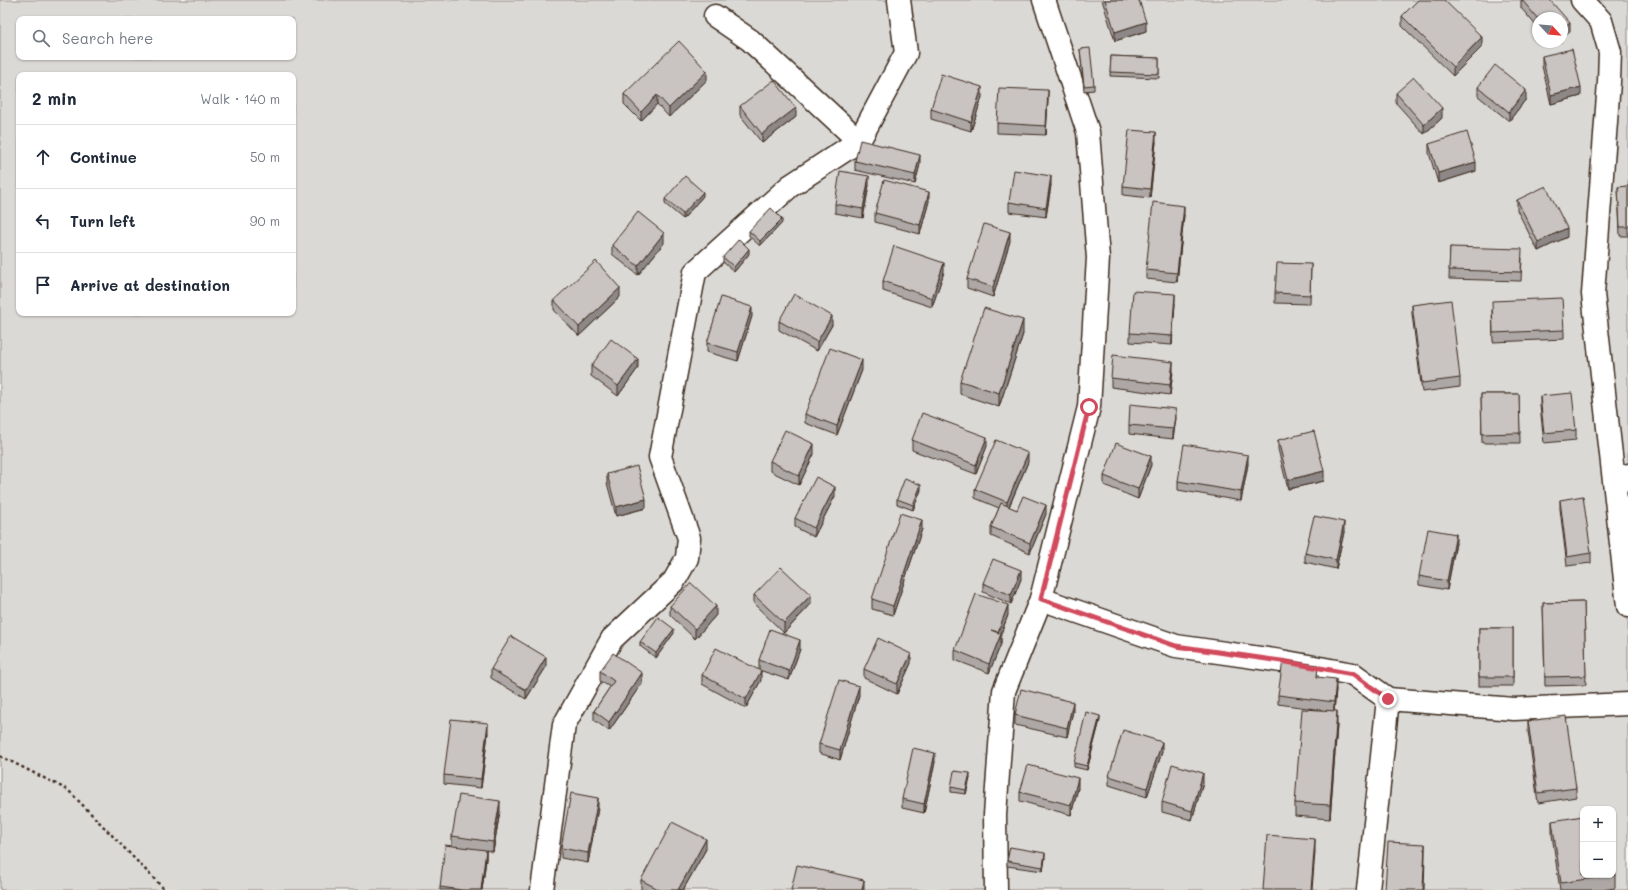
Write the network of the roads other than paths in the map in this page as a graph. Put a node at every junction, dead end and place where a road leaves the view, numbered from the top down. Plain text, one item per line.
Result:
1 (899, 0) edge
2 (1044, 0) edge
3 (1582, 0) edge
4 (715, 16) dead end
5 (859, 141) junction
6 (1621, 480) edge
7 (1041, 599) junction
8 (1628, 606) edge
9 (1388, 699) junction
10 (1628, 704) edge
11 (542, 890) edge
12 (996, 890) edge
13 (1368, 890) edge

1 - 5 street
2 - 7 street
3 - 6 street
4 - 5 street
5 - 11 street
6 - 8 street
7 - 9 street
7 - 12 street
9 - 10 street
9 - 13 street

